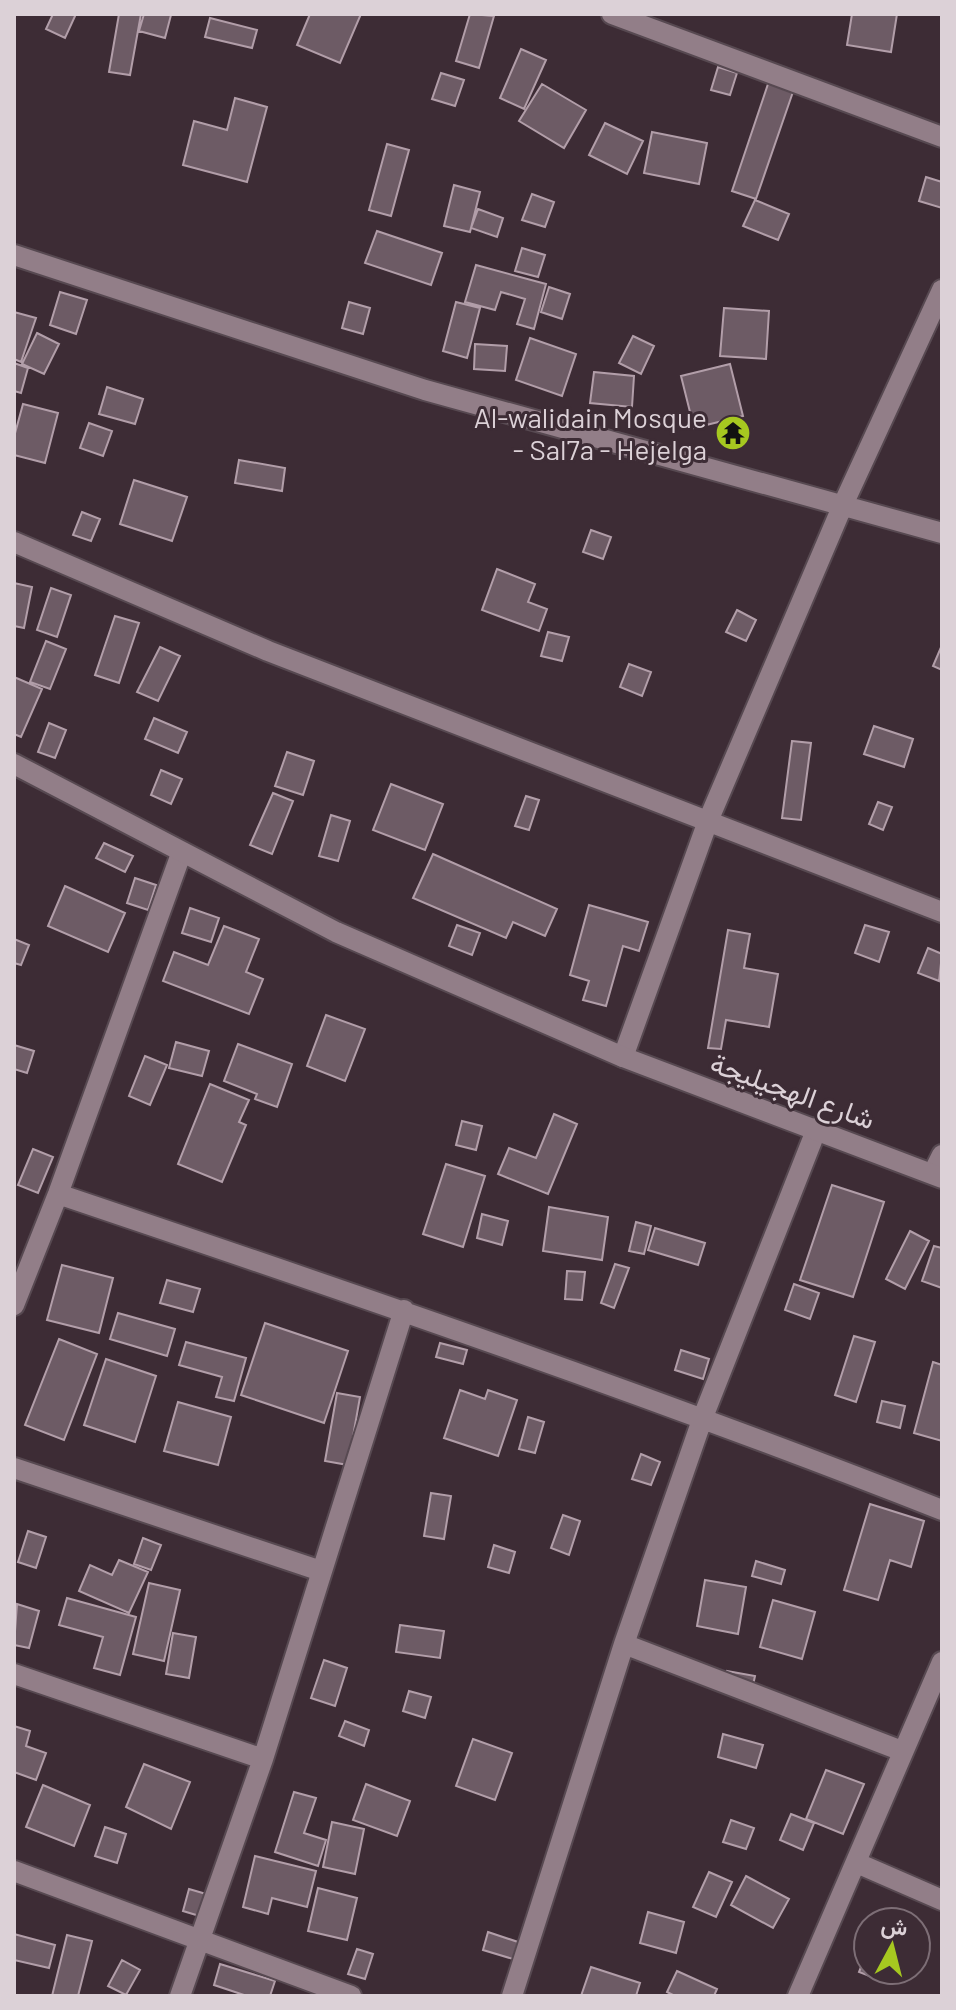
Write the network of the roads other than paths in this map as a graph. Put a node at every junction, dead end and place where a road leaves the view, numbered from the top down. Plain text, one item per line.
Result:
1 (612, 14) edge
2 (942, 137) edge
3 (14, 255) edge
4 (942, 290) edge
5 (842, 507) junction
6 (942, 533) edge
7 (14, 542) edge
8 (14, 764) edge
9 (708, 821) junction
10 (181, 854) junction
11 (942, 912) edge
12 (623, 1057) junction
13 (817, 1128) junction
14 (939, 1168) edge
15 (58, 1194) junction
16 (14, 1302) edge
17 (404, 1310) junction
18 (703, 1417) junction
19 (14, 1468) edge
20 (942, 1510) edge
21 (321, 1571) junction
22 (624, 1644) junction
23 (942, 1662) edge
24 (14, 1674) edge
25 (902, 1751) junction
26 (263, 1759) junction
27 (857, 1863) junction
28 (14, 1871) edge
29 (942, 1900) edge
30 (197, 1940) junction
31 (180, 1996) edge
32 (351, 1996) edge
33 (512, 1996) edge
34 (798, 1996) edge

1 - 2 street
3 - 5 street
4 - 5 street
5 - 6 street
5 - 9 street
7 - 9 street
8 - 10 street, شارع الهجيليجة
9 - 11 street
9 - 12 street
10 - 12 street, شارع الهجيليجة
10 - 15 street
12 - 13 street, شارع الهجيليجة
13 - 14 street, شارع الهجيليجة
13 - 18 street
15 - 16 street
15 - 17 street
17 - 18 street
17 - 21 street
18 - 20 street
18 - 22 street
19 - 21 street
21 - 26 street
22 - 25 street
22 - 33 street
23 - 25 street
24 - 26 street
25 - 27 street
26 - 30 street
27 - 29 street
27 - 34 street
28 - 30 street
30 - 31 street
30 - 32 street

